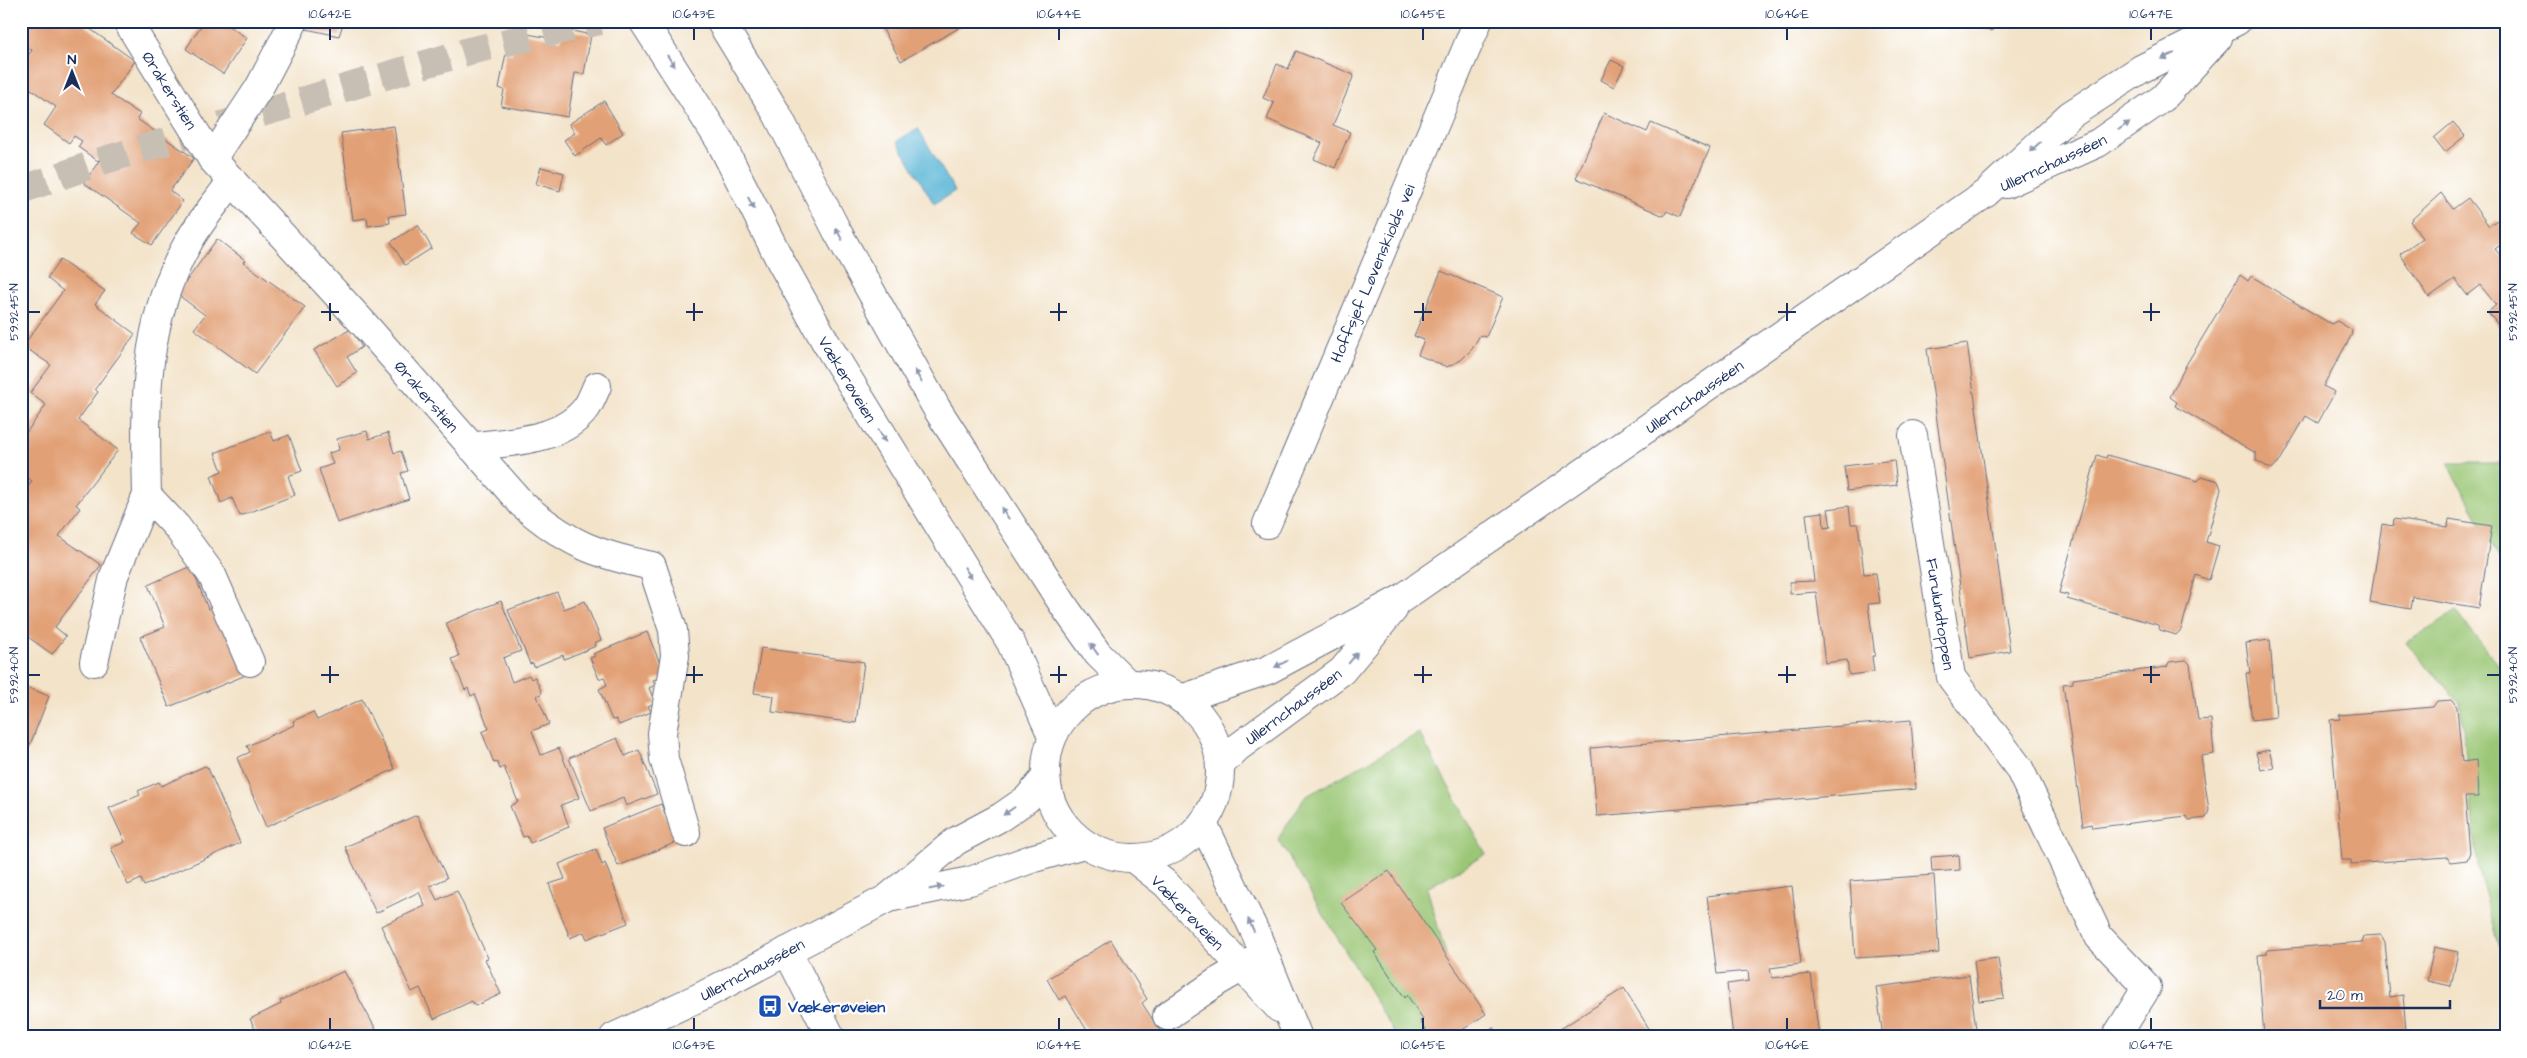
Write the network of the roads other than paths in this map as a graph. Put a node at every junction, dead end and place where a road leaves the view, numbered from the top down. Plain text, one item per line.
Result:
1 (128, 21) edge
2 (294, 21) edge
3 (643, 21) edge
4 (720, 21) edge
5 (1478, 21) edge
6 (2232, 24) edge
7 (212, 159) junction
8 (232, 180) junction
9 (1986, 193) junction
10 (597, 386) dead end
11 (1913, 435) dead end
12 (471, 447) junction
13 (147, 495) junction
14 (1267, 524) dead end
15 (1401, 599) junction
16 (94, 662) dead end
17 (250, 662) dead end
18 (1128, 684) junction
19 (1181, 698) junction
20 (1052, 736) junction
21 (1220, 765) junction
22 (1046, 778) junction
23 (1203, 823) junction
24 (686, 833) dead end
25 (1084, 844) junction
26 (1134, 859) junction
27 (888, 898) junction
28 (787, 951) junction
29 (1264, 955) junction
30 (1240, 967) junction
31 (1167, 1016) dead end
32 (1294, 1028) edge
33 (614, 1037) edge
34 (831, 1037) edge
35 (2116, 1037) edge

1 - 7 main road, Ørakerstien
2 - 7 main road
3 -> 20 main road, Vækerøveien
18 -> 4 main road
5 - 14 main road, Hoffsjef Løvenskiolds vei
6 -> 9 main road, Ullernchausséen
9 -> 6 main road, Ullernchausséen
7 - 8 main road, Ørakerstien
8 - 12 main road, Ørakerstien
8 - 13 main road
9 - 15 main road, Ullernchausséen
10 - 12 main road
11 - 35 main road, Furulundtoppen
12 - 24 main road, Ørakerstien
13 - 16 main road
13 - 17 main road
15 -> 19 main road, Ullernchausséen
21 -> 15 main road, Ullernchausséen
18 - 19 main road, Vækerøveien
18 - 20 main road, Vækerøveien
19 - 21 main road, Vækerøveien
20 - 22 main road, Vækerøveien
21 - 23 main road, Vækerøveien
22 - 25 main road, Vækerøveien
22 -> 27 main road, Ullernchausséen
23 - 26 main road, Vækerøveien
29 -> 23 main road, Vækerøveien
25 - 26 main road, Vækerøveien
27 -> 25 main road, Ullernchausséen
26 - 30 main road, Vækerøveien
27 - 28 main road, Ullernchausséen
28 - 33 main road, Ullernchausséen
28 - 34 main road
29 - 30 main road
29 - 32 main road, Vækerøveien
30 - 31 main road
30 - 32 main road, Vækerøveien

